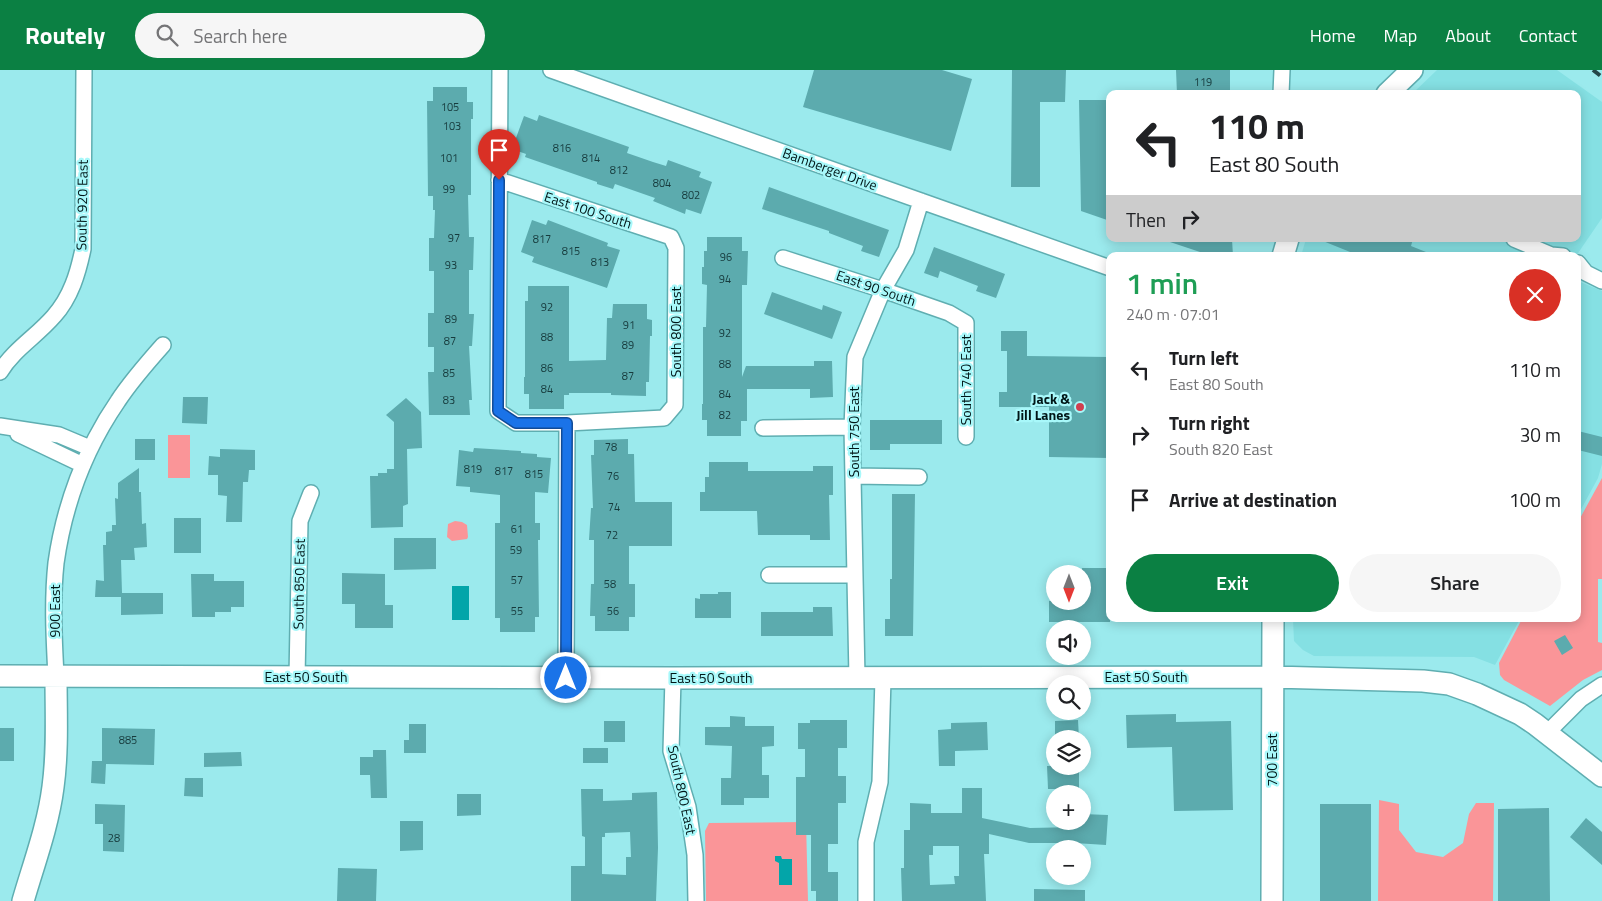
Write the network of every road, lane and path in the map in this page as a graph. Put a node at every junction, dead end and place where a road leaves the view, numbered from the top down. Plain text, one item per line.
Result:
1 (84, 70) edge
2 (500, 70) edge
3 (551, 70) edge
4 (1282, 70) edge
5 (1412, 70) edge
6 (1281, 90) edge
7 (1391, 90) edge
8 (499, 180) junction
9 (921, 201) junction
10 (1521, 242) edge
11 (674, 243) joint
12 (1545, 252) edge
13 (783, 258) dead end
14 (1106, 267) edge
15 (1581, 270) edge
16 (1602, 281) edge
17 (883, 290) junction
18 (966, 324) joint
19 (163, 345) dead end
20 (0, 372) edge
21 (567, 423) junction
22 (0, 426) edge
23 (852, 427) junction
24 (763, 428) dead end
25 (966, 437) dead end
26 (90, 448) junction
27 (83, 464) junction
28 (853, 476) junction
29 (919, 477) dead end
30 (311, 493) dead end
31 (769, 574) dead end
32 (855, 574) junction
33 (1273, 622) edge
34 (0, 676) edge
35 (56, 676) junction
36 (297, 677) junction
37 (1273, 677) junction
38 (566, 678) junction
39 (674, 678) junction
40 (858, 678) junction
41 (883, 678) junction
42 (1602, 685) edge
43 (1547, 733) junction
44 (1602, 776) edge
45 (23, 901) edge
46 (696, 901) edge
47 (866, 901) edge
48 (1272, 901) edge

1 - 20 street, South 920 East
2 - 8 street
3 - 9 street, Bamberger Drive
4 - 6 street
5 - 7 main road
8 - 11 street, East 100 South
8 - 21 street
9 - 14 street, Bamberger Drive
9 - 17 street, South 750 East
10 - 12 street
11 - 21 street, South 800 East
13 - 17 street, East 90 South
15 - 16 street
17 - 18 street, East 90 South
17 - 23 street, South 750 East
18 - 25 street, South 740 East
19 - 26 street, 900 East
21 - 38 street
22 - 26 street
22 - 27 street
23 - 24 street
23 - 28 street, South 750 East
26 - 27 street, 900 East
27 - 35 street, 900 East
28 - 29 street
28 - 32 street, South 750 East
30 - 36 street, South 850 East
31 - 32 street
32 - 40 street, South 750 East
33 - 37 main road, 700 East
34 - 35 main road, East 50 South
35 - 36 main road, East 50 South
35 - 45 main road, 900 East
36 - 38 main road, East 50 South
37 - 41 main road, East 50 South
37 - 43 main road, East 50 South
37 - 48 main road, 700 East
38 - 39 main road, East 50 South
39 - 40 main road, East 50 South
39 - 46 street, South 800 East
40 - 41 main road, East 50 South
41 - 47 street
42 - 43 street
43 - 44 main road, East 50 South

